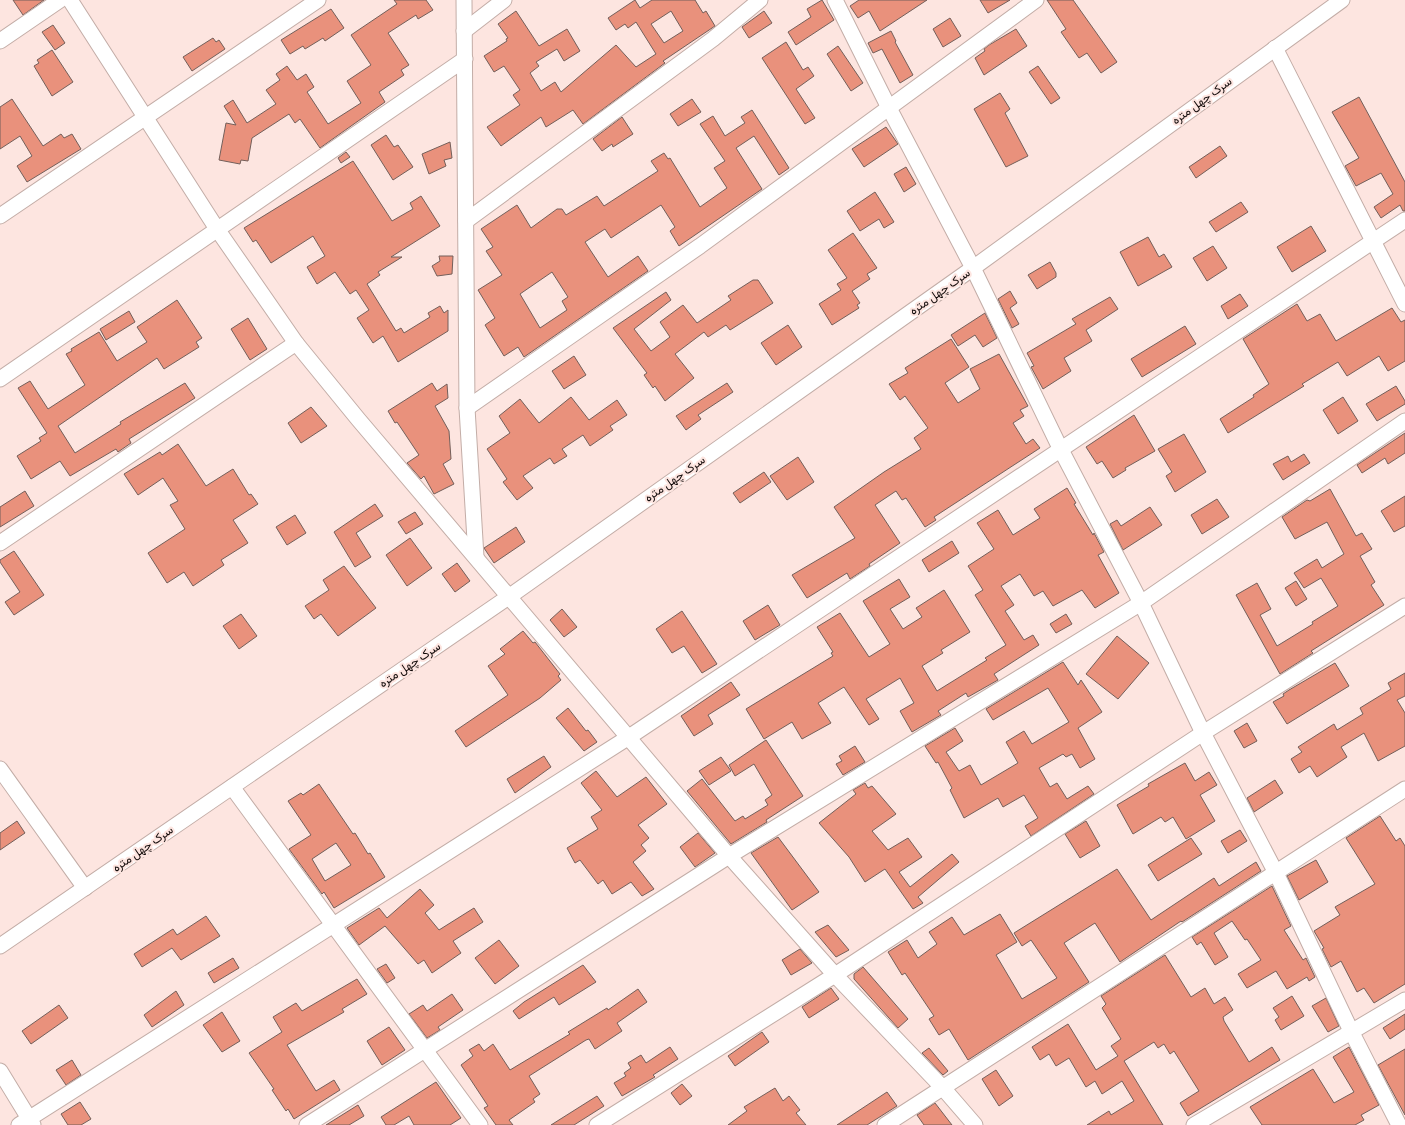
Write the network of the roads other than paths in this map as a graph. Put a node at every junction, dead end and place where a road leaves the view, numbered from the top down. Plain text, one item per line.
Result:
1 (60, 0) edge
2 (70, 0) edge
3 (318, 0) edge
4 (464, 0) edge
5 (504, 0) edge
6 (760, 0) edge
7 (835, 0) edge
8 (1036, 0) edge
9 (1342, 0) edge
10 (464, 31) junction
11 (0, 41) edge
12 (1275, 48) junction
13 (465, 59) junction
14 (888, 108) junction
15 (146, 117) junction
16 (0, 216) edge
17 (466, 220) junction
18 (1405, 220) edge
19 (217, 229) junction
20 (1373, 241) junction
21 (973, 268) junction
22 (1405, 304) edge
23 (296, 343) junction
24 (0, 379) edge
25 (466, 408) junction
26 (1405, 421) edge
27 (1060, 448) junction
28 (0, 543) edge
29 (476, 557) junction
30 (510, 596) junction
31 (1141, 603) junction
32 (1405, 606) edge
33 (1203, 733) junction
34 (628, 737) junction
35 (0, 769) edge
36 (232, 787) junction
37 (1405, 789) edge
38 (729, 856) junction
39 (1276, 873) junction
40 (85, 888) junction
41 (333, 925) junction
42 (0, 946) edge
43 (835, 975) junction
44 (1405, 1000) edge
45 (1351, 1031) junction
46 (425, 1050) junction
47 (0, 1071) edge
48 (943, 1088) junction
49 (27, 1123) edge
50 (307, 1125) edge
51 (480, 1125) edge
52 (597, 1125) edge
53 (885, 1125) edge
54 (975, 1125) edge
55 (1194, 1125) edge
56 (1400, 1125) edge

1 - 11 street
2 - 15 street
3 - 15 street
4 - 10 street
5 - 10 street
6 - 17 street
7 - 14 street
8 - 14 street
9 - 12 street, سرک چهل متره
10 - 13 street
12 - 20 street
12 - 21 street, سرک چهل متره
13 - 17 street
13 - 19 street
14 - 21 street
14 - 25 street
15 - 16 street
15 - 19 street
17 - 25 street
18 - 20 street
19 - 23 street
19 - 24 street
20 - 22 street
20 - 27 street
21 - 27 street
21 - 30 street, سرک چهل متره
23 - 28 street
23 - 29 street
25 - 29 street
26 - 31 street
27 - 31 street
27 - 34 street
29 - 30 street
30 - 34 street
30 - 36 street, سرک چهل متره
31 - 33 street
31 - 38 street
32 - 33 street
33 - 39 street
33 - 43 street
34 - 38 street
34 - 41 street
35 - 40 street
36 - 40 street, سرک چهل متره
36 - 41 street
37 - 39 street
38 - 43 street
38 - 46 street
39 - 45 street
39 - 48 street
40 - 42 street, سرک چهل متره
41 - 46 street
41 - 49 street
43 - 48 street
43 - 52 street
44 - 45 street
45 - 55 street
45 - 56 street
46 - 50 street
46 - 51 street
47 - 49 street
48 - 53 street
48 - 54 street

